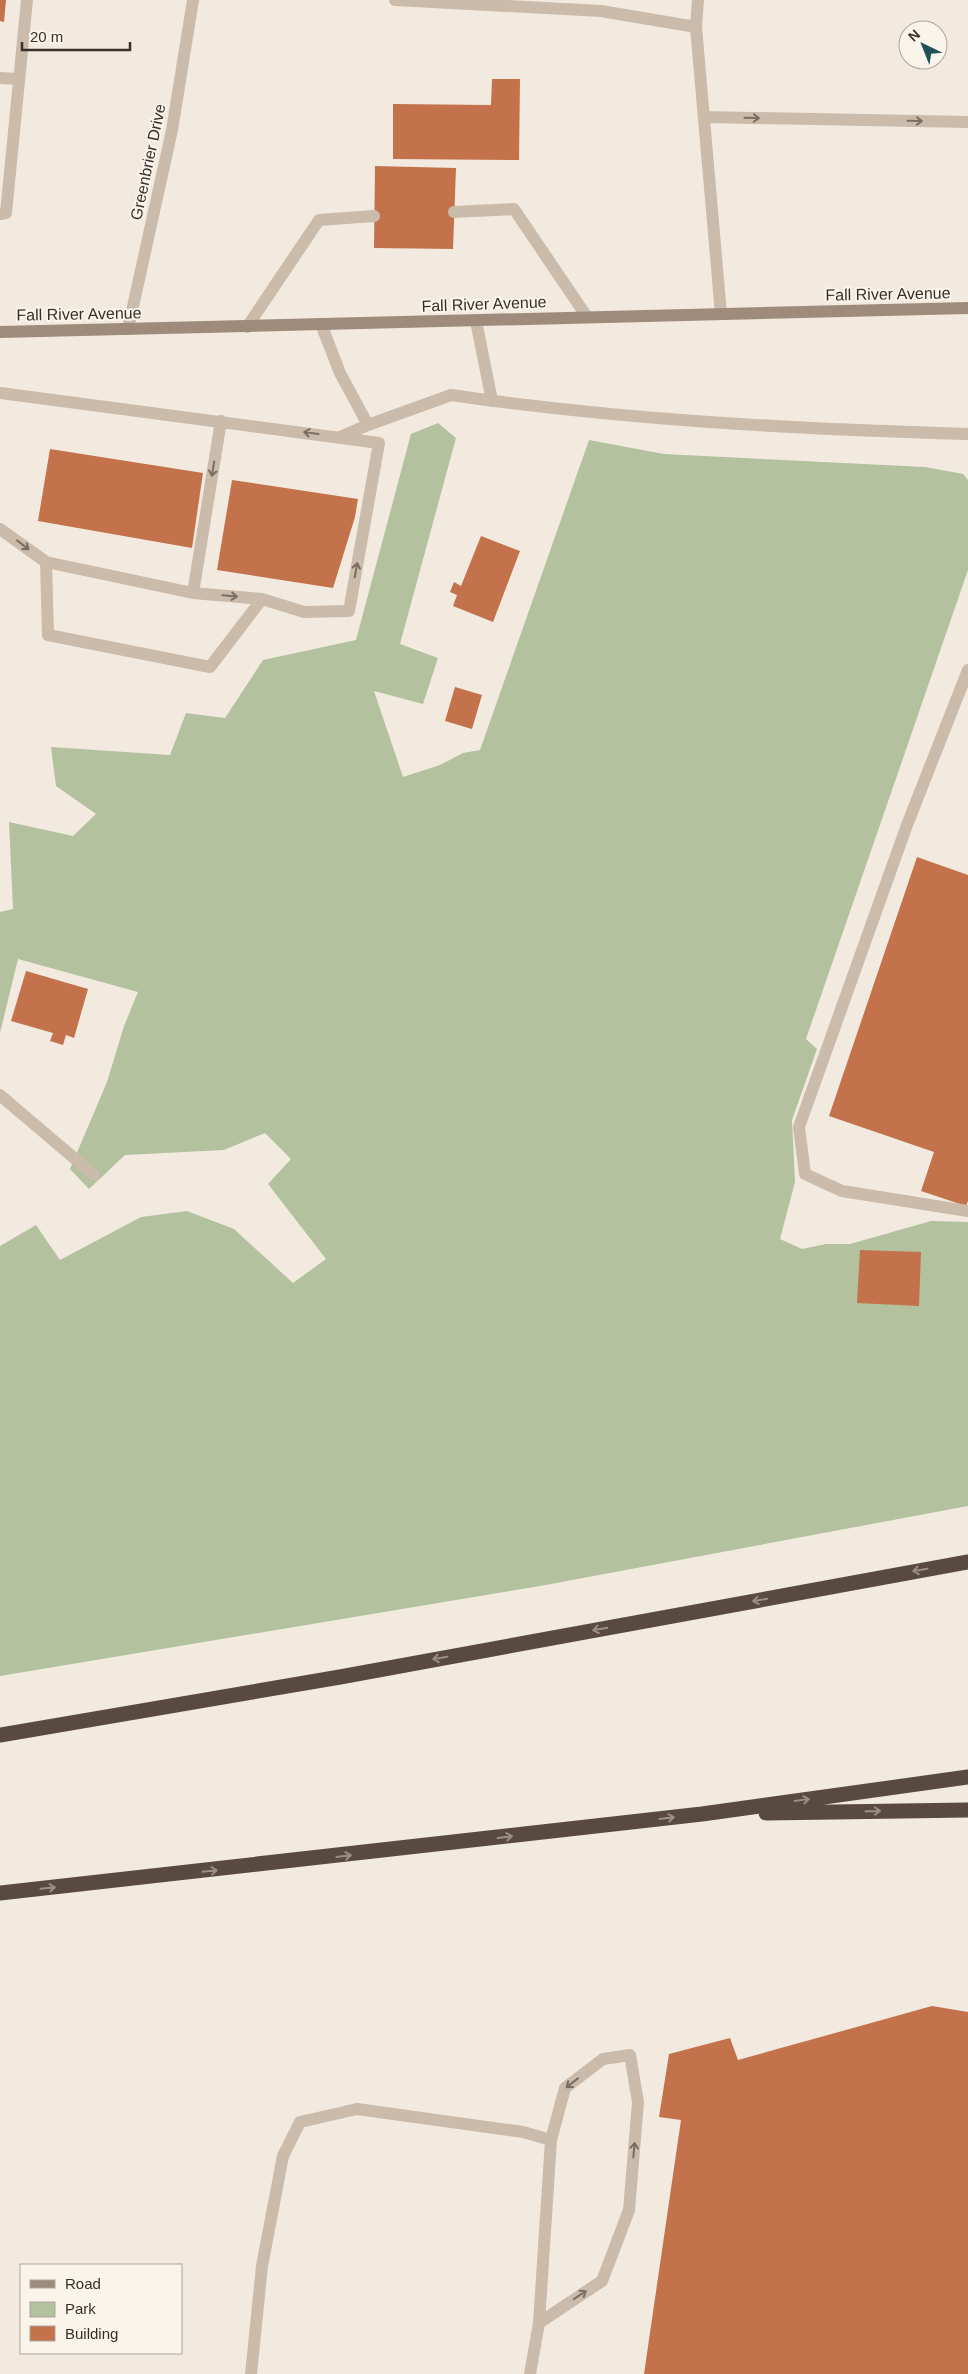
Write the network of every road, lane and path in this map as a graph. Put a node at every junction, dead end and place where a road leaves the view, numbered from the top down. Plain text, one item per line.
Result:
1 (27, 0) edge
2 (193, 0) edge
3 (395, 0) edge
4 (698, 0) edge
5 (696, 27) junction
6 (0, 78) edge
7 (19, 79) junction
8 (704, 117) junction
9 (968, 122) edge
10 (454, 212) dead end
11 (0, 214) edge
12 (374, 216) dead end
13 (968, 308) edge
14 (721, 314) junction
15 (587, 317) junction
16 (476, 321) junction
17 (320, 324) junction
18 (247, 326) junction
19 (128, 329) junction
20 (0, 332) edge
21 (0, 393) edge
22 (492, 401) junction
23 (221, 421) junction
24 (368, 424) junction
25 (968, 434) edge
26 (340, 437) junction
27 (0, 529) edge
28 (46, 562) junction
29 (193, 593) junction
30 (262, 599) junction
31 (968, 670) edge
32 (0, 1095) edge
33 (94, 1175) dead end
34 (968, 1211) edge
35 (968, 1562) edge
36 (0, 1735) edge
37 (968, 1777) edge
38 (968, 1810) edge
39 (702, 1814) junction
40 (0, 1893) edge
41 (551, 2140) junction
42 (539, 2322) junction
43 (251, 2374) edge
44 (530, 2374) edge

1 - 7 street
2 - 19 street, Greenbrier Drive
3 - 5 street
4 - 5 street
5 - 8 street
6 - 7 street
7 - 11 street
8 -> 9 street
8 - 14 street
10 - 15 street
12 - 18 street
13 - 14 main road, Fall River Avenue
14 - 15 main road, Fall River Avenue
15 - 16 main road, Fall River Avenue
16 - 17 main road, Fall River Avenue
16 - 22 street
17 - 18 main road, Fall River Avenue
17 - 24 street
18 - 19 main road, Fall River Avenue
19 - 20 main road, Fall River Avenue
21 - 23 street
22 - 24 street
22 - 25 street
26 -> 23 street
23 -> 29 street
24 - 26 street
30 -> 26 street
27 -> 28 street
28 - 29 street
28 - 30 street
29 -> 30 street
31 - 34 street
32 - 33 street
35 -> 36 highway
39 -> 37 highway
39 -> 38 highway
40 -> 39 highway
41 - 42 street
42 -> 41 street
41 - 43 street
42 - 44 street

